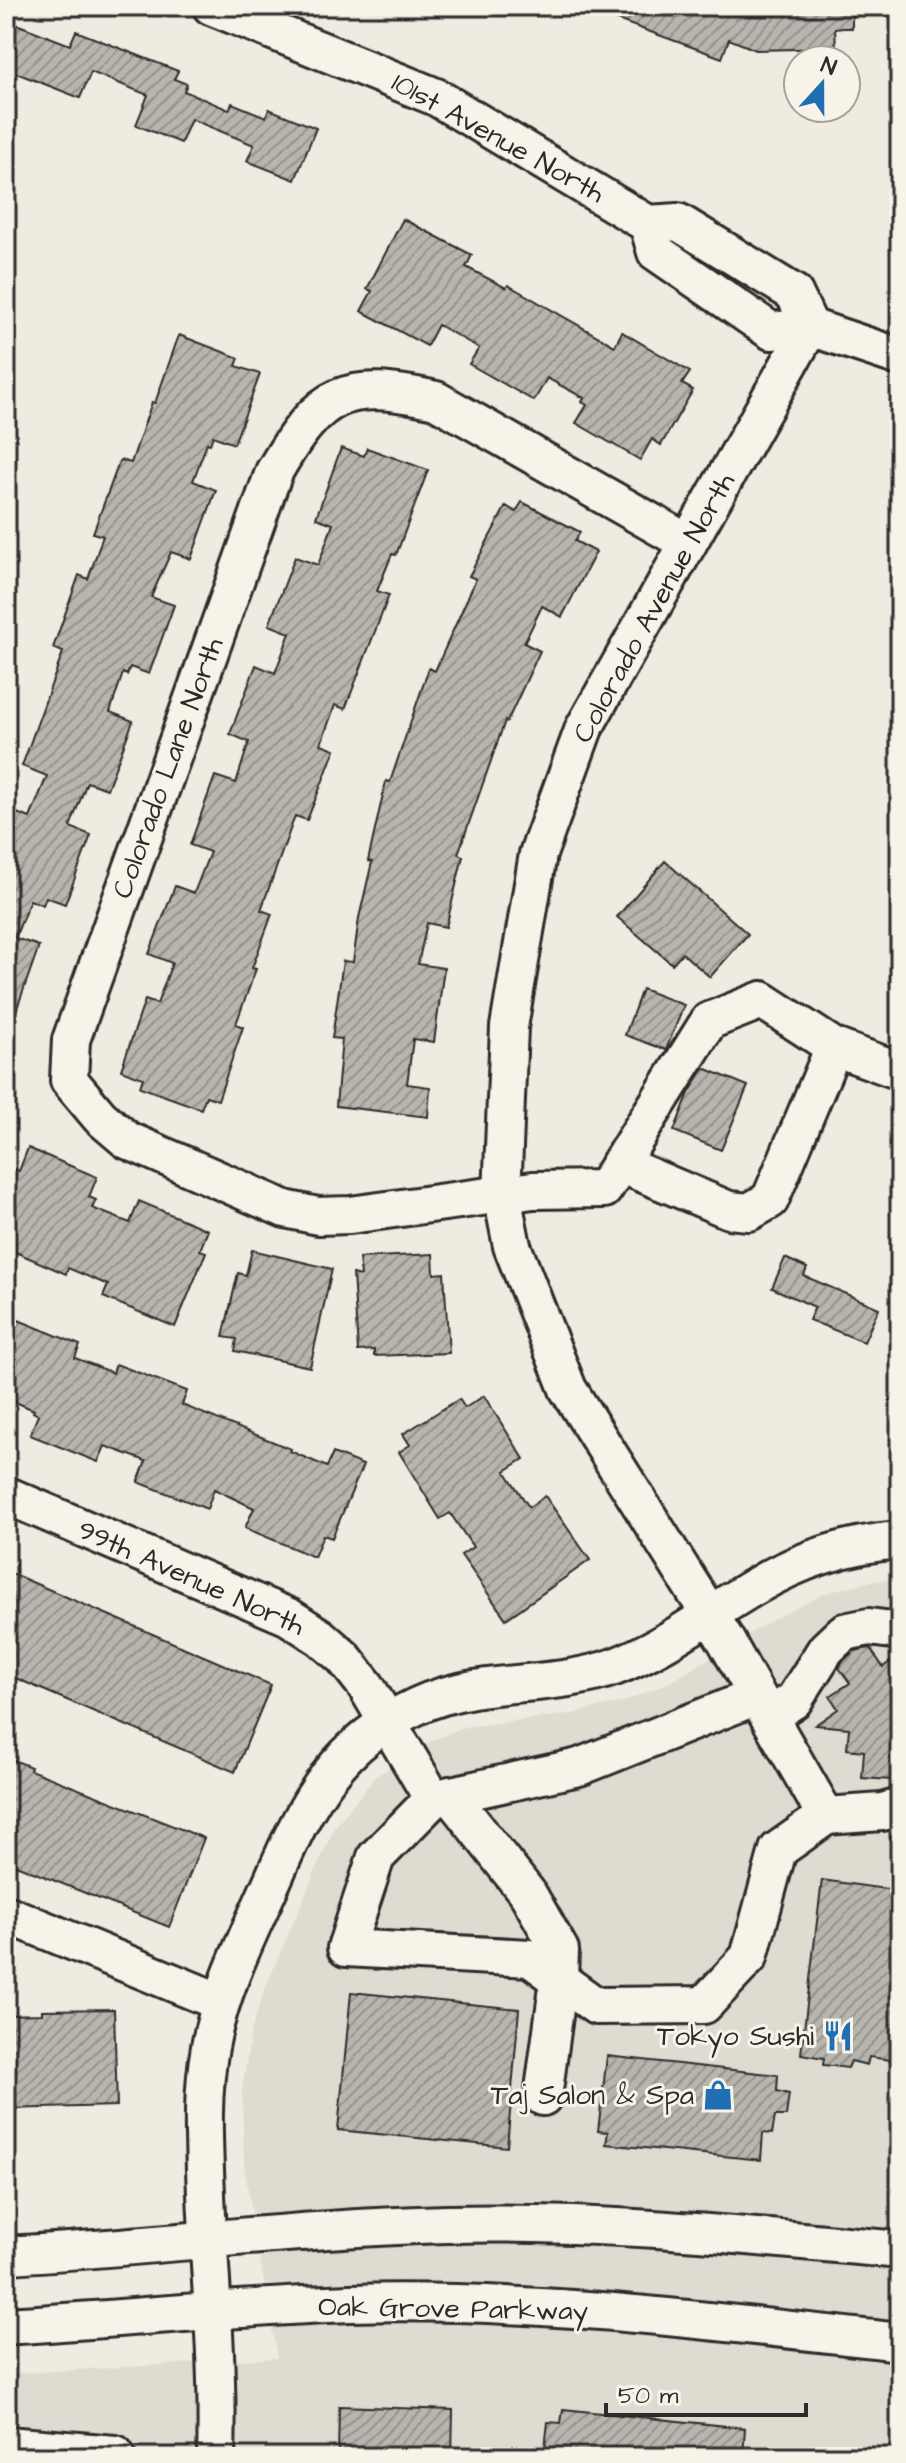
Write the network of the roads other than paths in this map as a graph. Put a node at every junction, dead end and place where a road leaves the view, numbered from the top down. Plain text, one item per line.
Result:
1 (211, 6) edge
2 (810, 327) junction
3 (900, 357) edge
4 (688, 543) junction
5 (834, 1047) junction
6 (900, 1071) edge
7 (620, 1164) junction
8 (502, 1195) junction
9 (6, 1495) edge
10 (900, 1540) edge
11 (709, 1616) junction
12 (900, 1631) edge
13 (763, 1706) junction
14 (388, 1722) junction
15 (442, 1797) junction
16 (900, 1807) edge
17 (826, 1816) junction
18 (6, 1914) edge
19 (559, 1979) junction
20 (220, 2002) junction
21 (543, 2097) dead end
22 (208, 2238) junction
23 (900, 2250) edge
24 (6, 2255) edge
25 (214, 2311) junction
26 (6, 2326) edge
27 (900, 2342) edge
28 (6, 2445) edge
29 (117, 2457) edge
30 (216, 2457) edge

1 - 2 street, 101st Avenue North
2 - 3 street, 101st Avenue North
2 - 4 street, Colorado Avenue North
4 - 8 street, Colorado Avenue North
4 - 8 street, Colorado Lane North
5 - 6 street
5 - 7 street
5 - 7 street
7 - 8 street, Colorado Lane North
8 - 11 street, Colorado Avenue North
9 - 14 street, 99th Avenue North
10 - 11 street
11 - 13 street, Colorado Avenue North
11 - 14 street
12 - 13 street
13 - 15 street
13 - 17 street, Colorado Avenue North
14 - 15 street, 99th Avenue North
14 - 20 street
15 - 19 street, 99th Avenue North
15 - 19 street
16 - 17 street
17 - 19 street
18 - 20 street
19 - 21 street, 99th Avenue North
20 - 22 street
22 - 23 street
22 - 24 street
22 - 25 street
25 - 26 street, Oak Grove Parkway
25 - 27 street, Oak Grove Parkway
25 - 30 street
28 - 29 street

